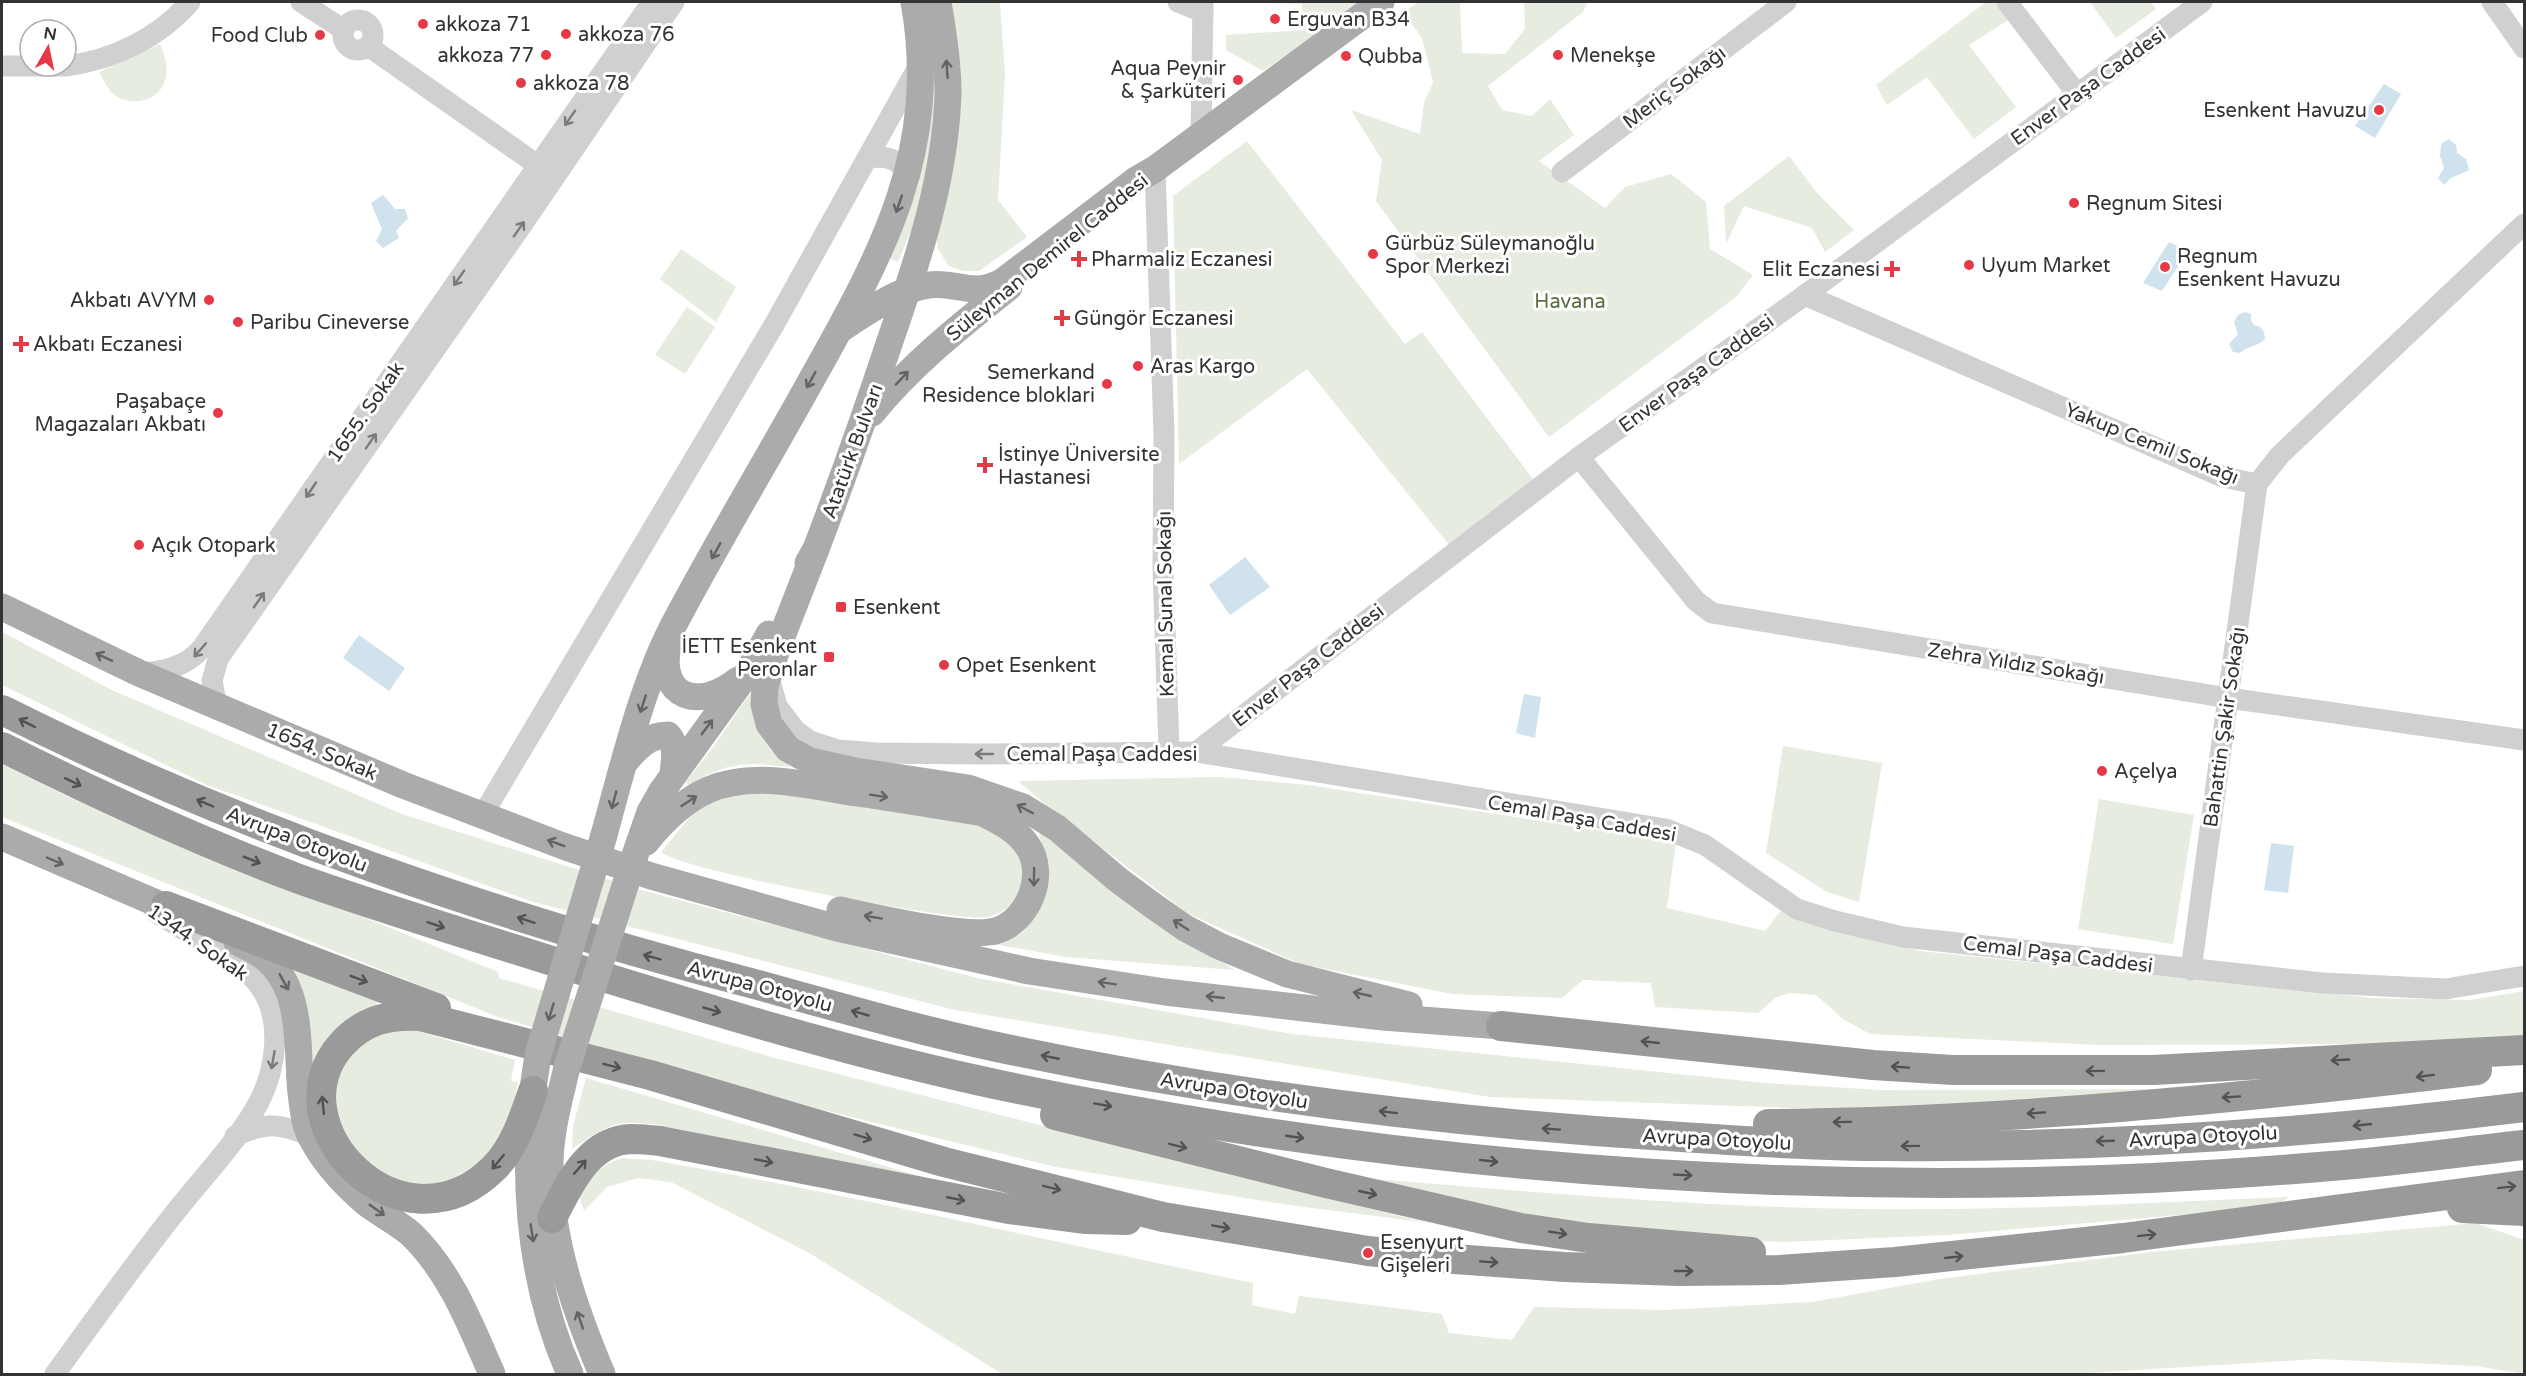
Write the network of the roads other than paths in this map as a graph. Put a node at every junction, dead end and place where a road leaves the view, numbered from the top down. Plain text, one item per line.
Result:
1 (190, 2) edge
2 (301, 2) edge
3 (914, 2) edge
4 (938, 2) edge
5 (1178, 2) edge
6 (1381, 2) edge
7 (1786, 2) edge
8 (2007, 2) edge
9 (2202, 2) edge
10 (2492, 2) edge
11 (660, 5) edge
12 (1203, 7) edge
13 (2524, 48) edge
14 (921, 61) junction
15 (78, 64) edge
16 (2, 66) edge
17 (18, 66) edge
18 (2077, 94) junction
19 (947, 115) junction
20 (917, 123) junction
21 (883, 131) junction
22 (1201, 135) junction
23 (867, 158) junction
24 (538, 165) junction
25 (1155, 170) junction
26 (1562, 172) dead end
27 (907, 176) junction
28 (555, 177) junction
29 (2524, 225) edge
30 (925, 228) junction
31 (946, 285) junction
32 (908, 291) junction
33 (1805, 295) junction
34 (840, 329) junction
35 (863, 423) junction
36 (1579, 457) junction
37 (2257, 484) junction
38 (2, 607) edge
39 (672, 629) junction
40 (759, 671) junction
41 (139, 673) junction
42 (2229, 698) junction
43 (217, 707) junction
44 (2, 710) edge
45 (2524, 740) edge
46 (2, 747) edge
47 (1169, 750) junction
48 (1196, 752) junction
49 (623, 765) junction
50 (673, 775) junction
51 (482, 816) junction
52 (2, 837) edge
53 (642, 867) junction
54 (120, 888) junction
55 (166, 906) junction
56 (2191, 970) junction
57 (2524, 976) edge
58 (1501, 1026) junction
59 (527, 1047) junction
60 (2524, 1050) edge
61 (902, 1062) junction
62 (2524, 1065) edge
63 (533, 1091) junction
64 (2524, 1107) edge
65 (1610, 1133) junction
66 (235, 1136) junction
67 (310, 1136) junction
68 (2524, 1145) edge
69 (2524, 1185) edge
70 (2524, 1211) edge
71 (2324, 1213) junction
72 (1163, 1217) junction
73 (552, 1218) junction
74 (1895, 1262) junction
75 (55, 1374) edge
76 (492, 1374) edge
77 (570, 1374) edge
78 (602, 1374) edge

1 - 15 street
2 - 24 street
3 - 14 main road
19 -> 4 main road, Atatürk Bulvarı
5 - 12 street
6 - 22 main road, Süleyman Demirel Caddesi
7 - 26 street, Meriç Sokağı
8 - 18 street
9 - 18 street, Enver Paşa Caddesi
10 - 13 street
11 -> 24 street, 1655. Sokak
11 - 28 street, 1655. Sokak
12 - 22 street
14 - 20 main road
14 - 21 street
16 - 17 street
18 - 33 street, Enver Paşa Caddesi
19 - 20 street
19 - 30 main road, Atatürk Bulvarı
20 - 21 street
20 - 27 main road
21 - 23 street
22 - 25 main road, Süleyman Demirel Caddesi
23 - 27 street
23 - 51 street
24 - 28 street
24 -> 41 street, 1655. Sokak
25 - 31 main road, Süleyman Demirel Caddesi
35 -> 25 main road, Süleyman Demirel Caddesi
25 - 47 street, Kemal Sunal Sokağı
27 -> 34 main road
43 -> 28 street, 1655. Sokak
29 - 37 street, Yakup Cemil Sokağı
30 - 31 main road
30 - 32 main road, Atatürk Bulvarı
31 - 32 main road, Süleyman Demirel Caddesi
32 - 34 main road, Süleyman Demirel Caddesi
32 - 35 main road, Atatürk Bulvarı
33 - 36 street, Enver Paşa Caddesi
33 - 37 street, Yakup Cemil Sokağı
34 -> 39 main road
35 - 40 main road, Atatürk Bulvarı
36 - 42 street, Zehra Yıldız Sokağı
36 - 48 street, Enver Paşa Caddesi
37 - 42 street, Bahattin Şakir Sokağı
41 -> 38 main road, 1654. Sokak
39 - 40 main road
39 -> 49 main road
47 -> 40 street, Cemal Paşa Caddesi
50 -> 40 main road, Atatürk Bulvarı
58 -> 40 main road
41 - 43 main road, 1654. Sokak
42 - 45 street, Zehra Yıldız Sokağı
42 - 56 street, Bahattin Şakir Sokağı
43 - 51 main road, 1654. Sokak
65 -> 44 highway, Avrupa Otoyolu
46 -> 61 highway, Avrupa Otoyolu
47 - 48 street, Cemal Paşa Caddesi
48 - 56 street, Cemal Paşa Caddesi
49 - 50 main road
49 -> 59 main road, bridge
50 - 53 main road, Atatürk Bulvarı
53 -> 51 main road, 1654. Sokak
52 -> 54 main road
53 -> 53 main road
58 -> 53 main road
53 - 73 main road, Atatürk Bulvarı, bridge
54 - 55 main road
54 -> 66 street, 1344. Sokak
55 -> 59 highway
55 -> 67 main road
56 - 57 street, Cemal Paşa Caddesi
60 -> 58 highway
59 - 63 main road
63 -> 59 highway
59 -> 72 highway
61 -> 68 highway, Avrupa Otoyolu
61 -> 74 highway
62 -> 65 highway
63 -> 77 main road
64 -> 65 highway, Avrupa Otoyolu
66 - 67 street
66 - 75 street, 1344. Sokak
67 -> 76 main road
71 -> 69 highway
70 - 71 highway
74 -> 71 highway
73 -> 72 highway
72 -> 74 highway
78 -> 73 main road, Atatürk Bulvarı

